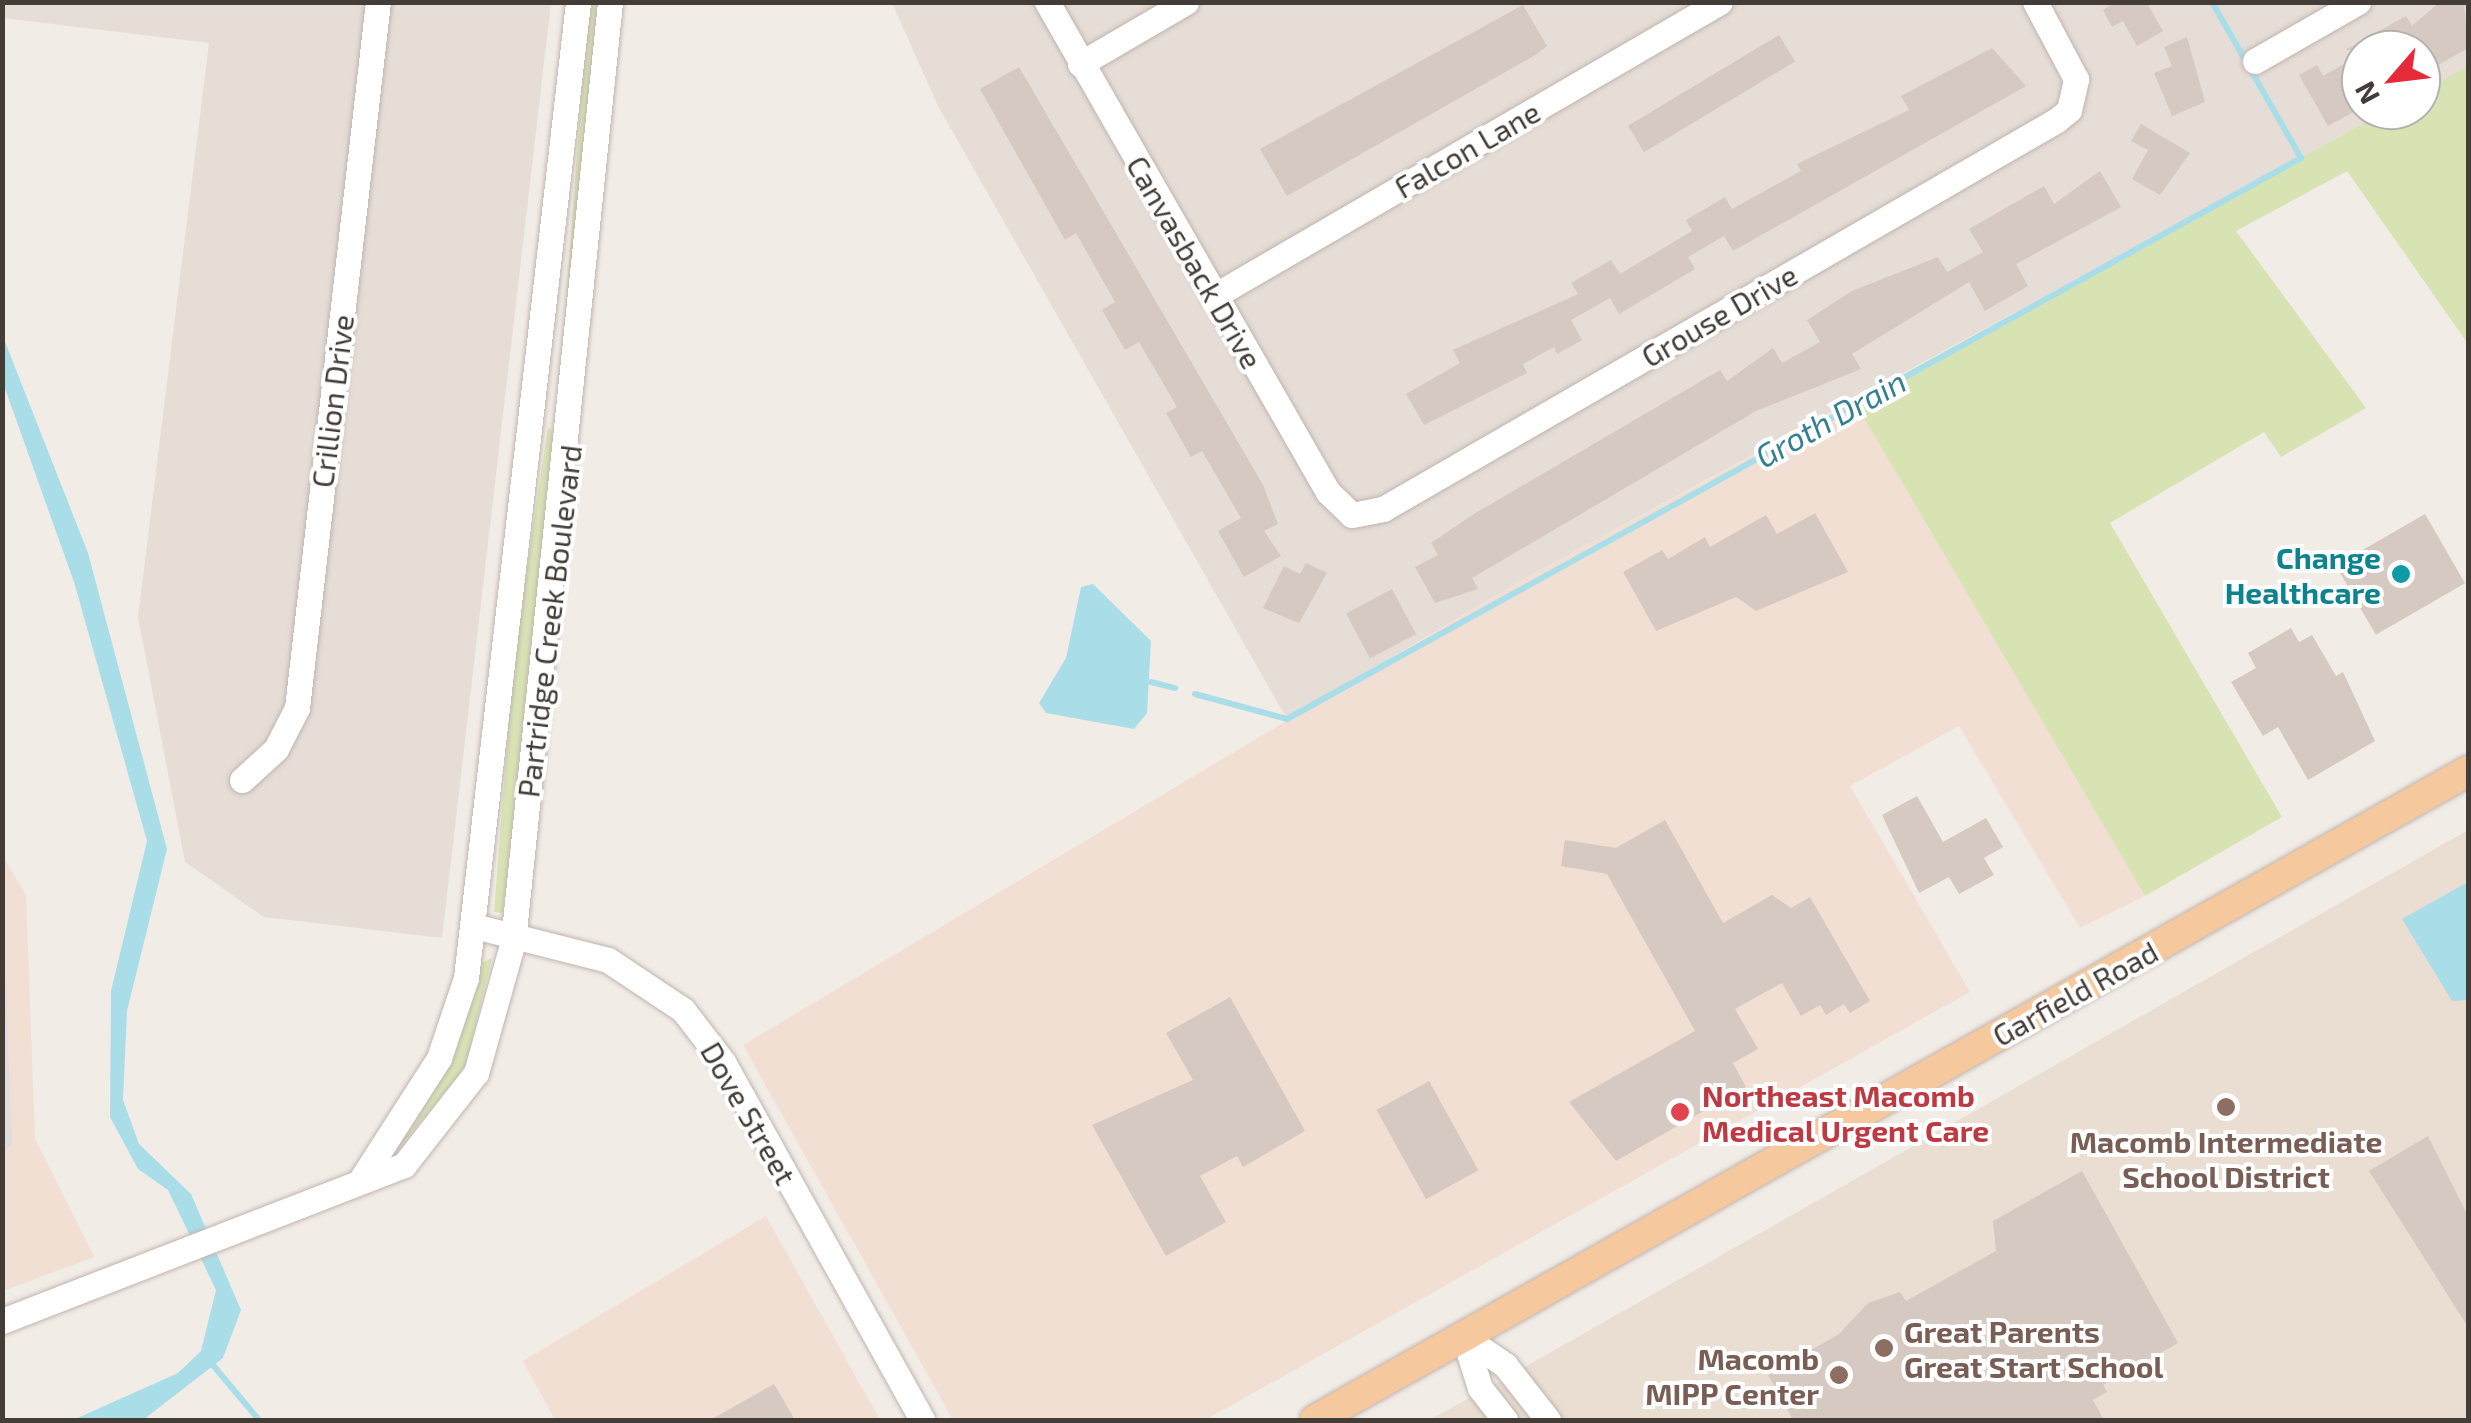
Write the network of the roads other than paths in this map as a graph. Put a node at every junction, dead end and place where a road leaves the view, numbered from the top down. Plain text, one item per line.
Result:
1 (378, 2) edge
2 (578, 2) edge
3 (610, 2) edge
4 (1046, 2) edge
5 (1186, 2) edge
6 (1720, 2) edge
7 (2035, 2) edge
8 (2358, 2) edge
9 (2255, 61) dead end
10 (1080, 64) junction
11 (1214, 296) junction
12 (1352, 514) joint
13 (2468, 771) edge
14 (242, 780) dead end
15 (474, 926) junction
16 (514, 941) junction
17 (362, 1178) junction
18 (2, 1321) edge
19 (1464, 1337) junction
20 (922, 1420) edge
21 (1315, 1420) edge
22 (1505, 1420) edge
23 (1548, 1420) edge

1 - 14 street, Crillion Drive
2 - 15 street, Partridge Creek Boulevard
3 - 16 street, Partridge Creek Boulevard
4 - 10 street, Canvasback Drive
5 - 10 street
6 - 11 street, Falcon Lane
7 - 12 street, Grouse Drive
8 - 9 street
10 - 11 street, Canvasback Drive
11 - 12 street, Canvasback Drive
13 - 19 main road, Garfield Road
15 - 16 street, Dove Street
15 - 17 street, Partridge Creek Boulevard
16 - 17 street, Partridge Creek Boulevard
16 - 20 street, Dove Street
17 - 18 street, Partridge Creek Boulevard
19 - 21 main road, Garfield Road
19 - 22 street
19 - 23 street

